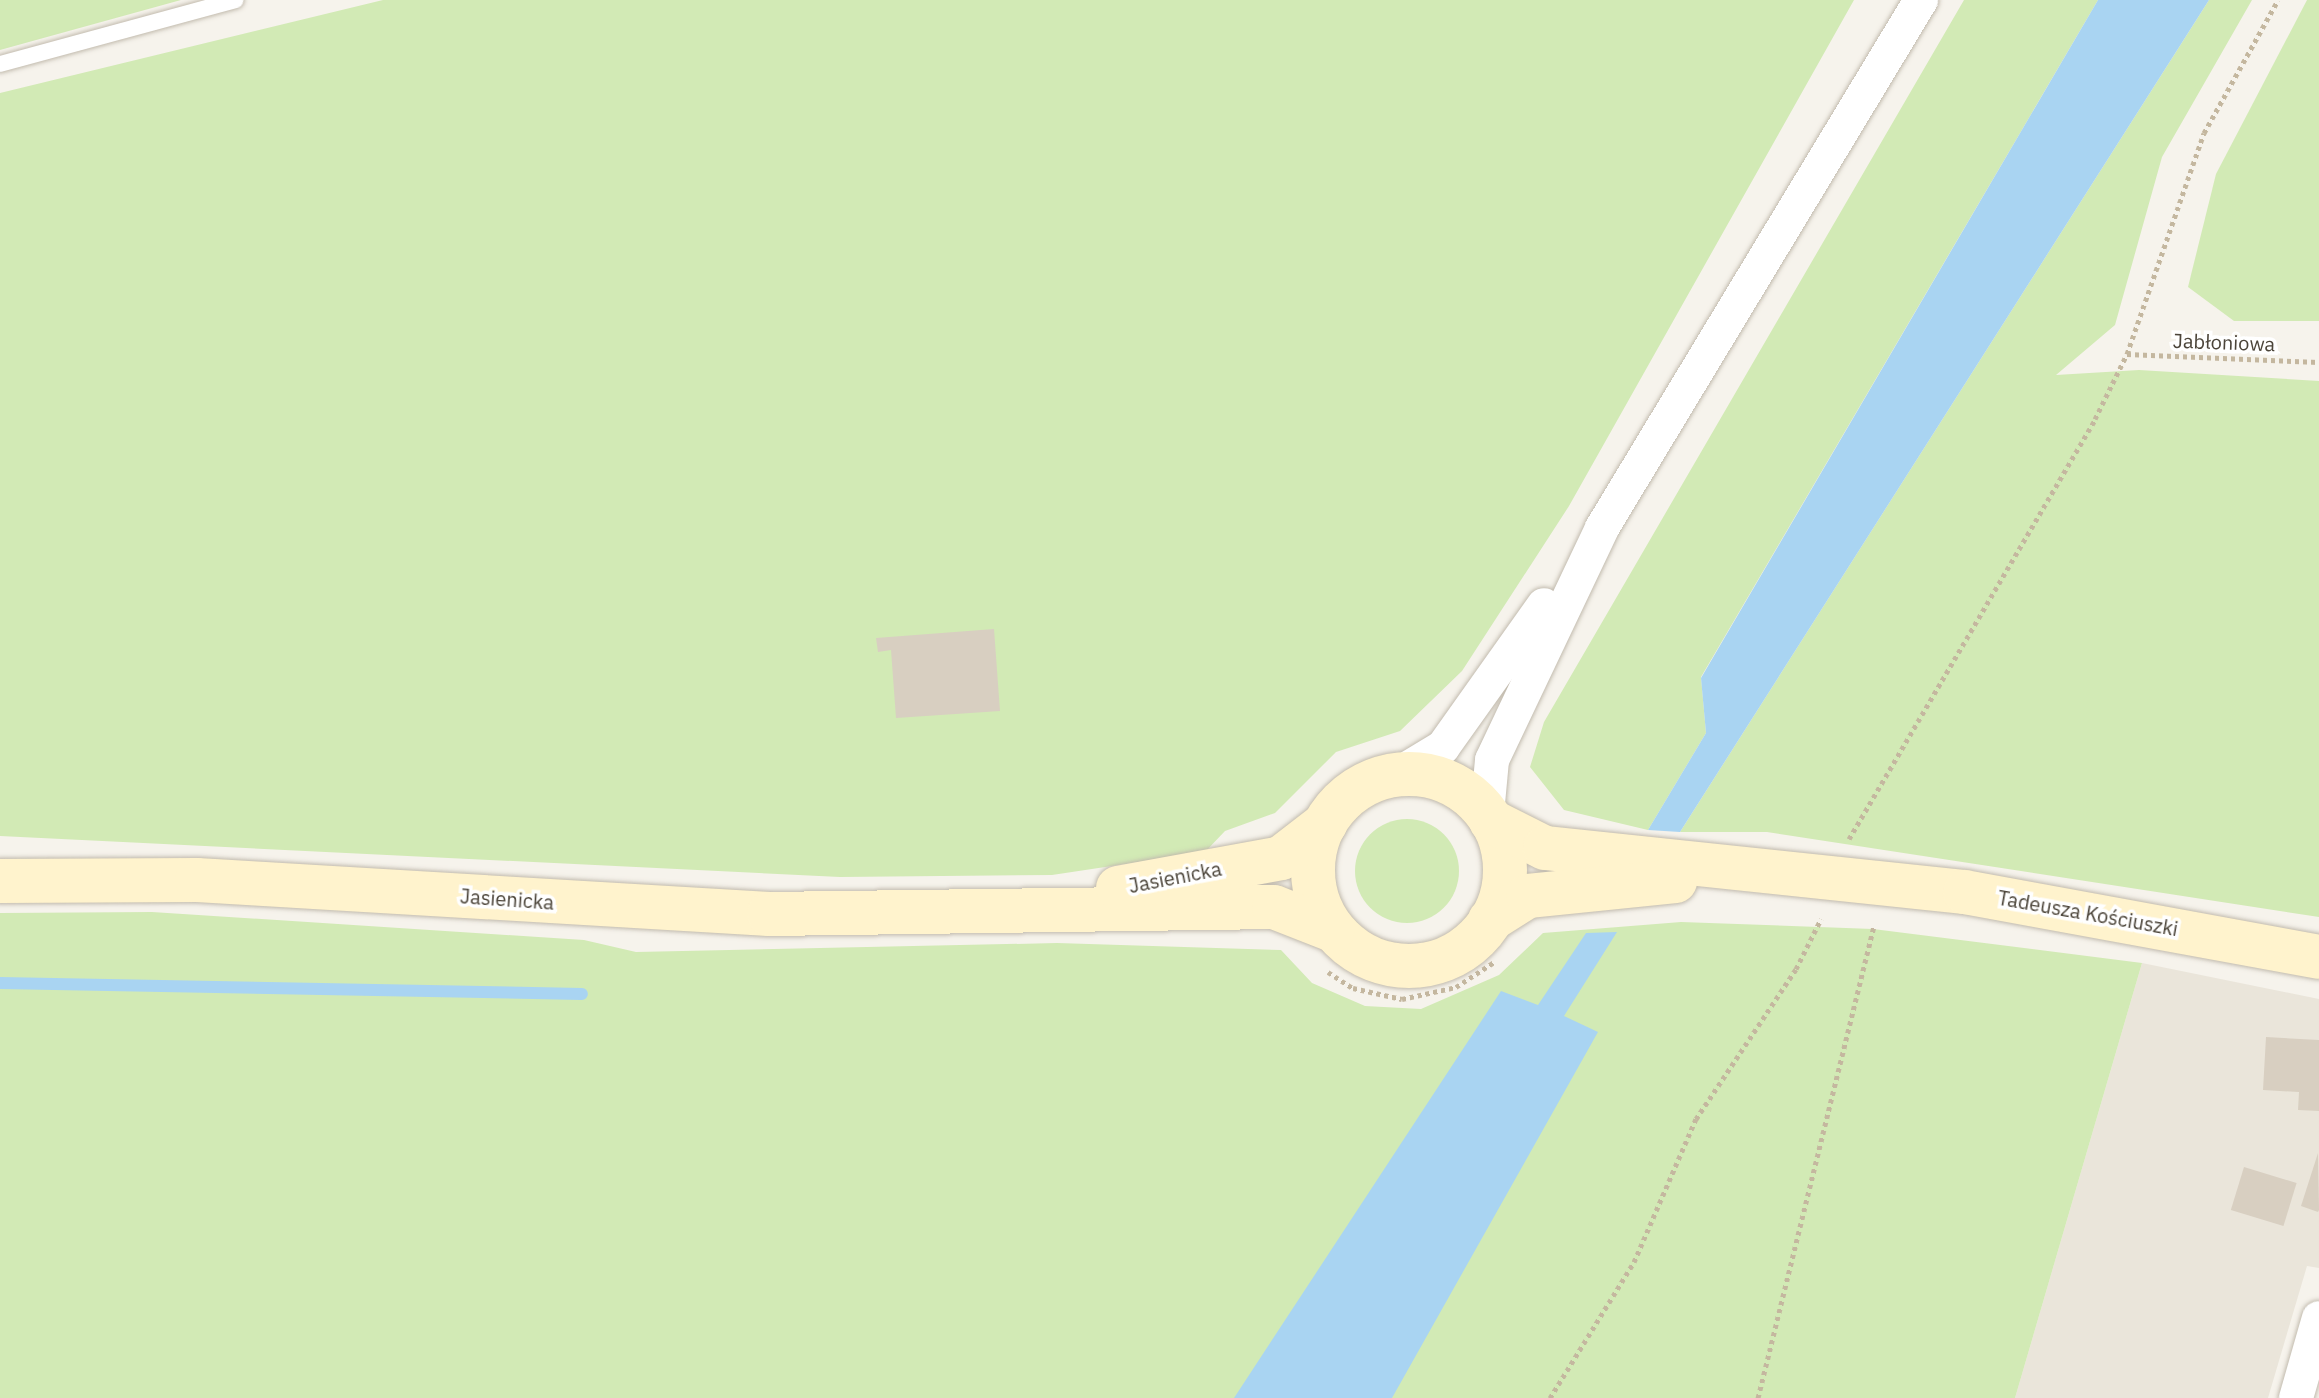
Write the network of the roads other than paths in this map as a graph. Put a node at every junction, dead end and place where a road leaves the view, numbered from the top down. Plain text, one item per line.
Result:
1 (235, 0) edge
2 (1921, 0) edge
3 (0, 64) edge
4 (1602, 528) junction
5 (1395, 776) junction
6 (1489, 818) junction
7 (1325, 824) junction
8 (1749, 873) junction
9 (0, 881) edge
10 (1015, 908) junction
11 (1490, 920) junction
12 (1333, 930) junction
13 (2319, 957) edge
14 (2319, 1318) edge
15 (2296, 1398) edge

1 - 3 lane
2 - 4 street
4 - 5 street
4 - 6 street
5 - 6 main road
5 - 7 main road
6 - 8 main road
6 - 11 main road
7 - 10 main road, Jasienicka
7 - 12 main road
8 - 11 main road
8 - 13 main road, Tadeusza Kościuszki
9 - 10 main road, Jasienicka
10 - 12 main road, Jasienicka
11 - 12 main road
14 - 15 street

